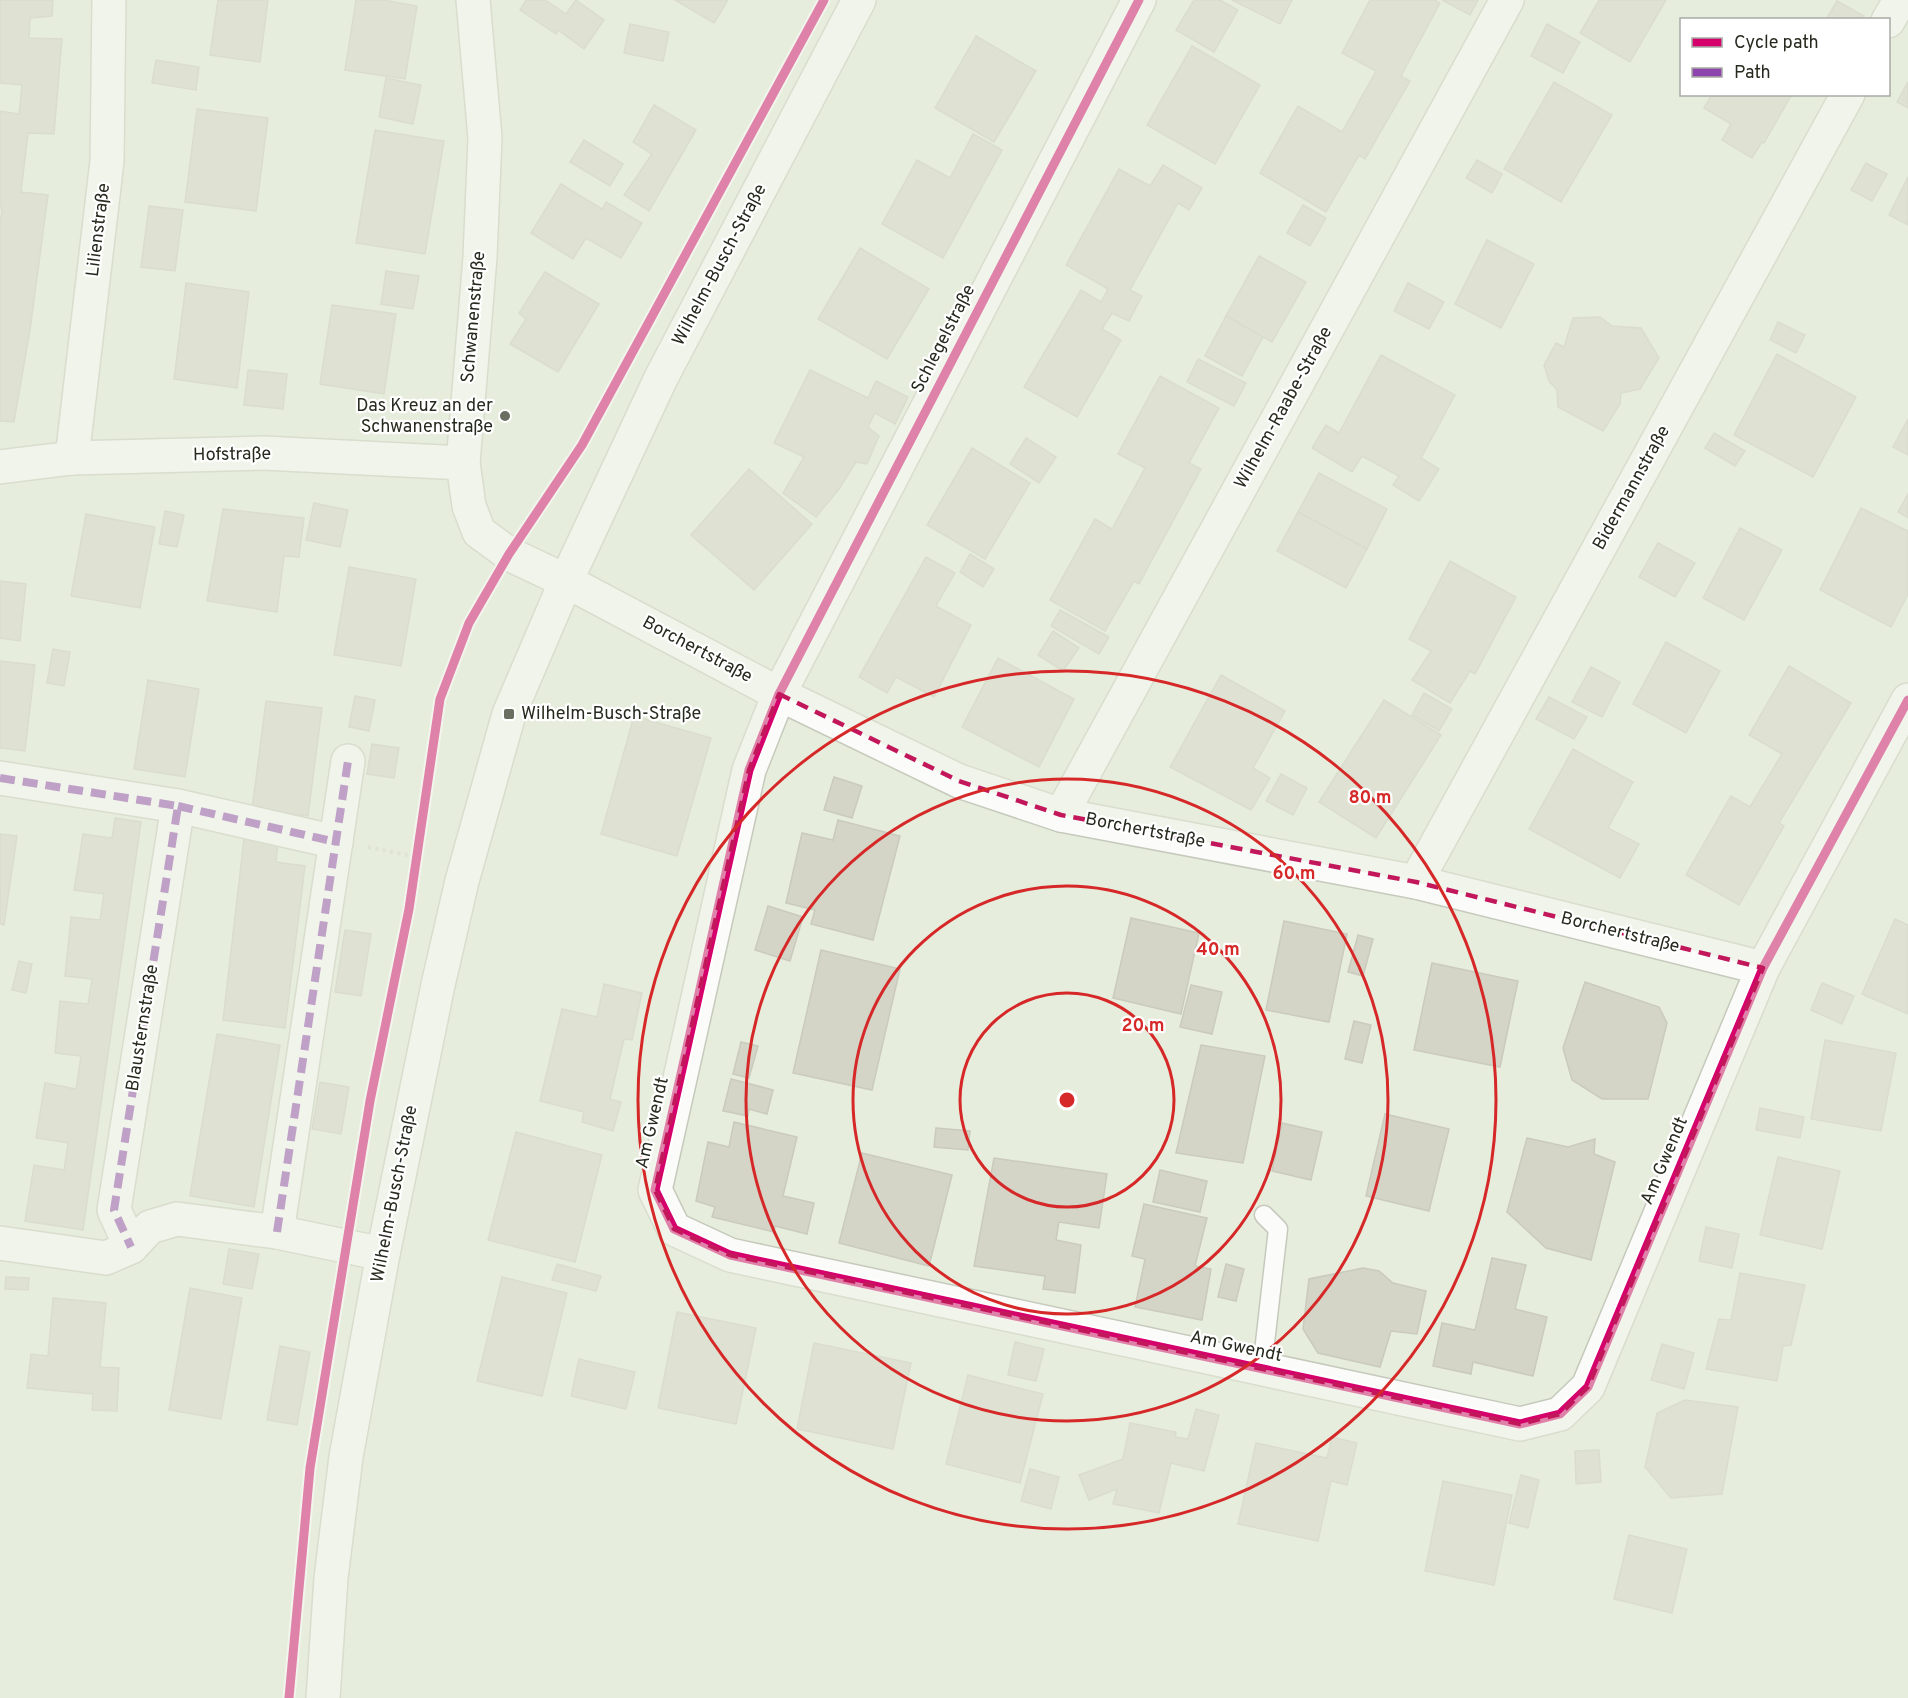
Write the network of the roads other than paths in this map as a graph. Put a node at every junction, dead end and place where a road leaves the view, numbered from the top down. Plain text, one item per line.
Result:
1 (109, 0) edge
2 (473, 0) edge
3 (859, 0) edge
4 (1139, 0) edge
5 (1507, 0) edge
6 (1900, 0) edge
7 (1890, 18) edge
8 (1847, 96) edge
9 (72, 458) junction
10 (464, 463) junction
11 (0, 467) edge
12 (566, 581) junction
13 (779, 693) junction
14 (1908, 700) edge
15 (348, 761) dead end
16 (0, 778) edge
17 (178, 806) junction
18 (1061, 815) junction
19 (336, 842) junction
20 (1416, 882) junction
21 (1763, 968) junction
22 (1264, 1215) dead end
23 (277, 1232) junction
24 (0, 1243) edge
25 (130, 1247) junction
26 (383, 1254) junction
27 (1262, 1369) junction
28 (323, 1698) edge

1 - 9 street, Lilienstraße
2 - 10 street, Schwanenstraße
3 - 12 street, Wilhelm-Busch-Straße
4 - 13 street, Schlegelstraße
5 - 18 street, Wilhelm-Raabe-Straße
6 - 7 street
8 - 20 street, Bidermannstraße
9 - 10 street, Hofstraße
9 - 11 street, Hofstraße
10 - 12 street, Schwanenstraße
12 - 13 street, Borchertstraße
12 - 26 street, Wilhelm-Busch-Straße
13 - 18 street, Borchertstraße
13 - 27 street, Am Gwendt
14 - 21 street, Am Gwendt
15 - 19 street
16 - 17 street
17 - 19 street
17 - 25 street, Blausternstraße
18 - 20 street, Borchertstraße
19 - 23 street
20 - 21 street, Borchertstraße
21 - 27 street, Am Gwendt
22 - 27 lane
23 - 25 street
23 - 26 street
24 - 25 street
26 - 28 street, Wilhelm-Busch-Straße

